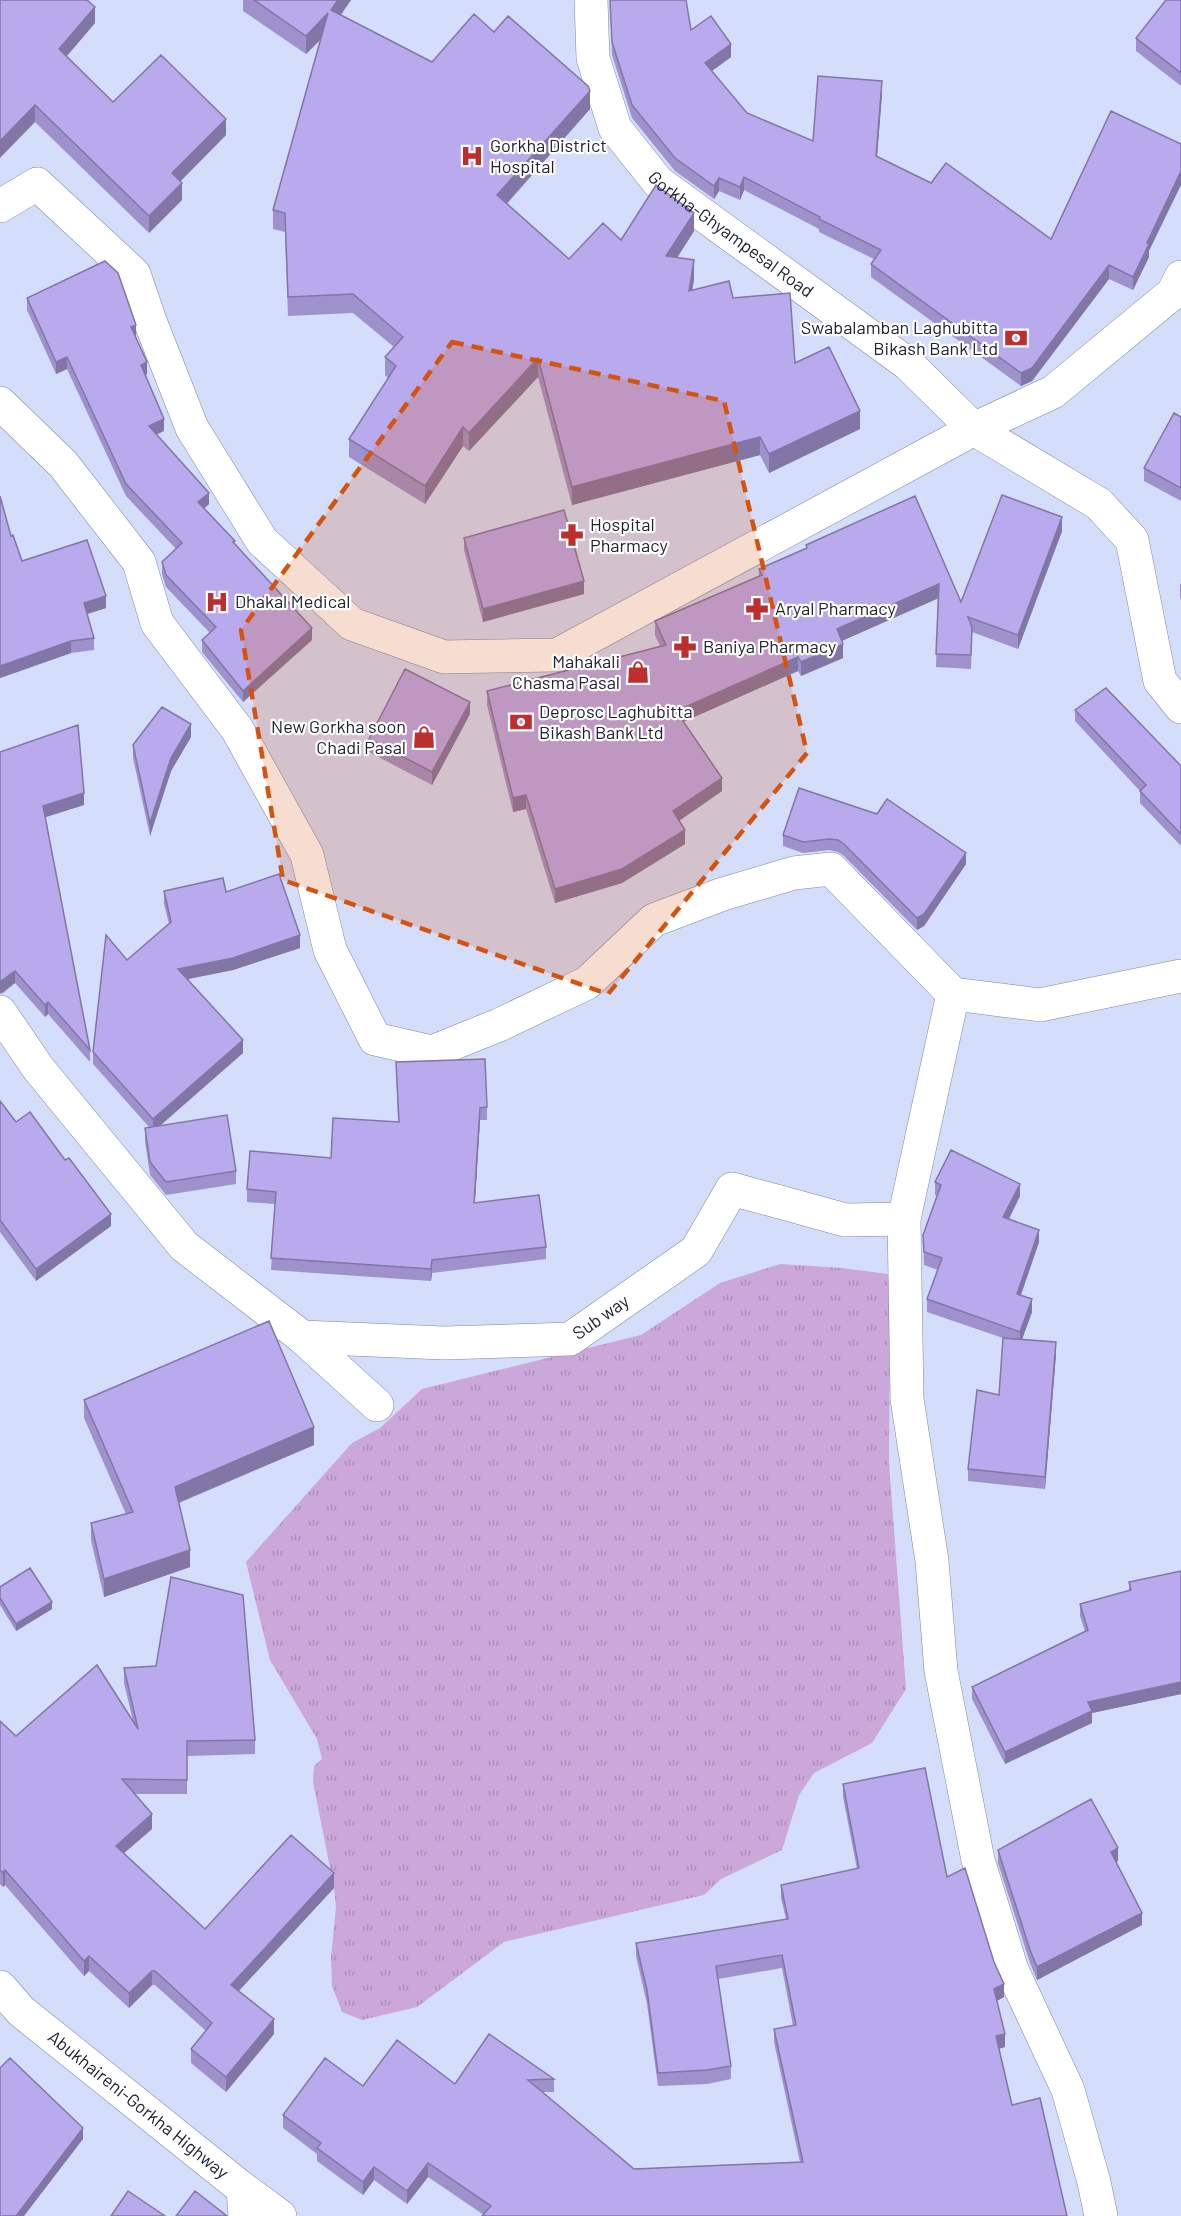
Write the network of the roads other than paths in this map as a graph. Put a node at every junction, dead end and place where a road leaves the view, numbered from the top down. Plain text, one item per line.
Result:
1 (591, 0) edge
2 (0, 206) edge
3 (1181, 277) edge
4 (0, 403) edge
5 (974, 429) junction
6 (1181, 707) edge
7 (1181, 975) edge
8 (953, 994) junction
9 (0, 1012) edge
10 (904, 1219) junction
11 (302, 1337) junction
12 (376, 1405) dead end
13 (0, 1987) edge
14 (244, 2203) edge
15 (279, 2216) edge
16 (1101, 2216) edge

1 - 5 street, Gorkha-Ghyampesal Road
2 - 5 street
3 - 5 street
4 - 8 street
5 - 6 street, Gorkha-Ghyampesal Road
7 - 8 street
8 - 10 street
9 - 11 street
10 - 11 street, Sub way
10 - 16 street
11 - 12 street
13 - 14 street, Abukhaireni-Gorkha Highway
14 - 15 street, Abukhaireni-Gorkha Highway

